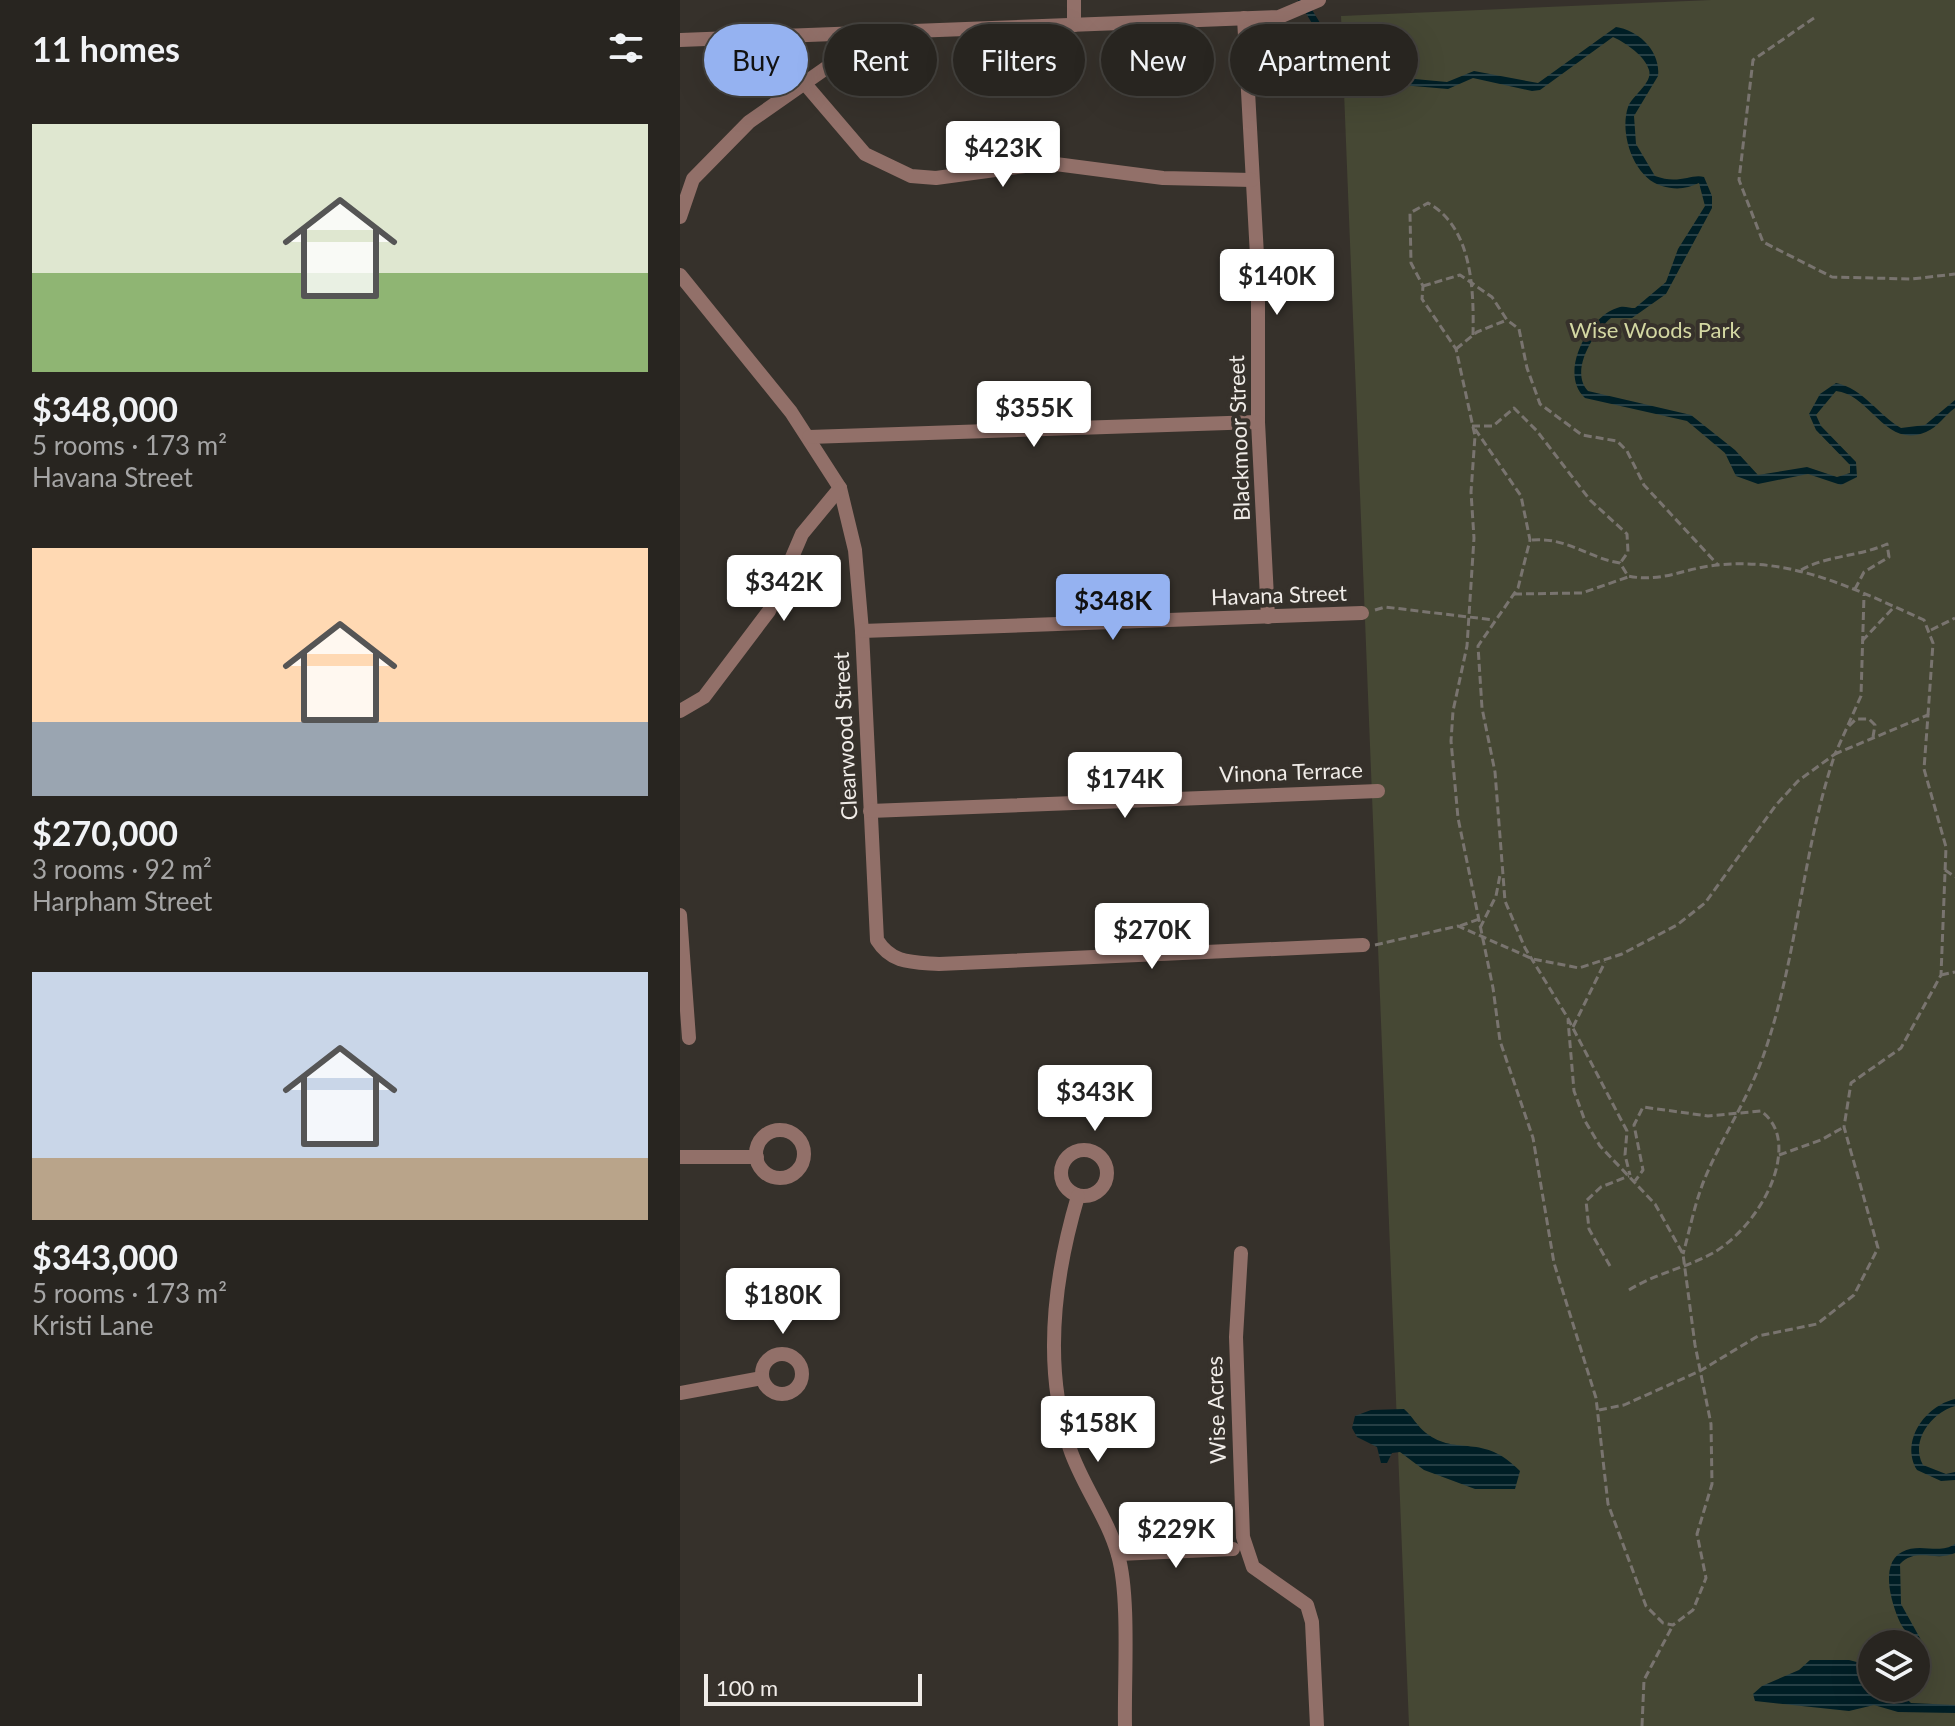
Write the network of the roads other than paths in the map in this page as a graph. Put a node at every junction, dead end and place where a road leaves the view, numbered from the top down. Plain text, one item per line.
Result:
1 (1074, 0) edge
2 (1318, 0) edge
3 (1244, 18) junction
4 (1074, 24) edge
5 (1085, 25) edge
6 (824, 33) edge
7 (680, 40) edge
8 (808, 87) edge
9 (789, 96) edge
10 (1252, 180) junction
11 (681, 209) edge
12 (680, 275) edge
13 (1258, 422) junction
14 (809, 437) junction
15 (840, 488) junction
16 (1362, 613) road end
17 (1268, 617) junction
18 (862, 631) junction
19 (680, 711) edge
20 (1378, 791) dead end
21 (870, 811) junction
22 (680, 915) edge
23 (1363, 945) road end
24 (689, 1038) dead end
25 (680, 1157) edge
26 (757, 1157) dead end
27 (1078, 1196) dead end
28 (1241, 1253) dead end
29 (762, 1378) dead end
30 (680, 1393) edge
31 (1233, 1549) dead end
32 (1118, 1554) junction
33 (1125, 1726) edge
34 (1317, 1726) edge

1 - 4 street
2 - 3 street
3 - 5 street
3 - 10 street, Blackmoor Street
6 - 7 street
8 - 10 street
9 - 11 street
10 - 13 street, Blackmoor Street
12 - 14 street, Clearwood Street
13 - 14 street
13 - 17 street, Blackmoor Street
14 - 15 street, Clearwood Street
15 - 18 street, Clearwood Street
15 - 19 street
16 - 17 street, Havana Street
17 - 18 street, Havana Street
18 - 21 street, Clearwood Street
20 - 21 street, Vinona Terrace
21 - 23 street, Clearwood Street
22 - 24 street
25 - 26 street
27 - 32 street
28 - 34 street, Wise Acres
29 - 30 street
31 - 32 street
32 - 33 street

